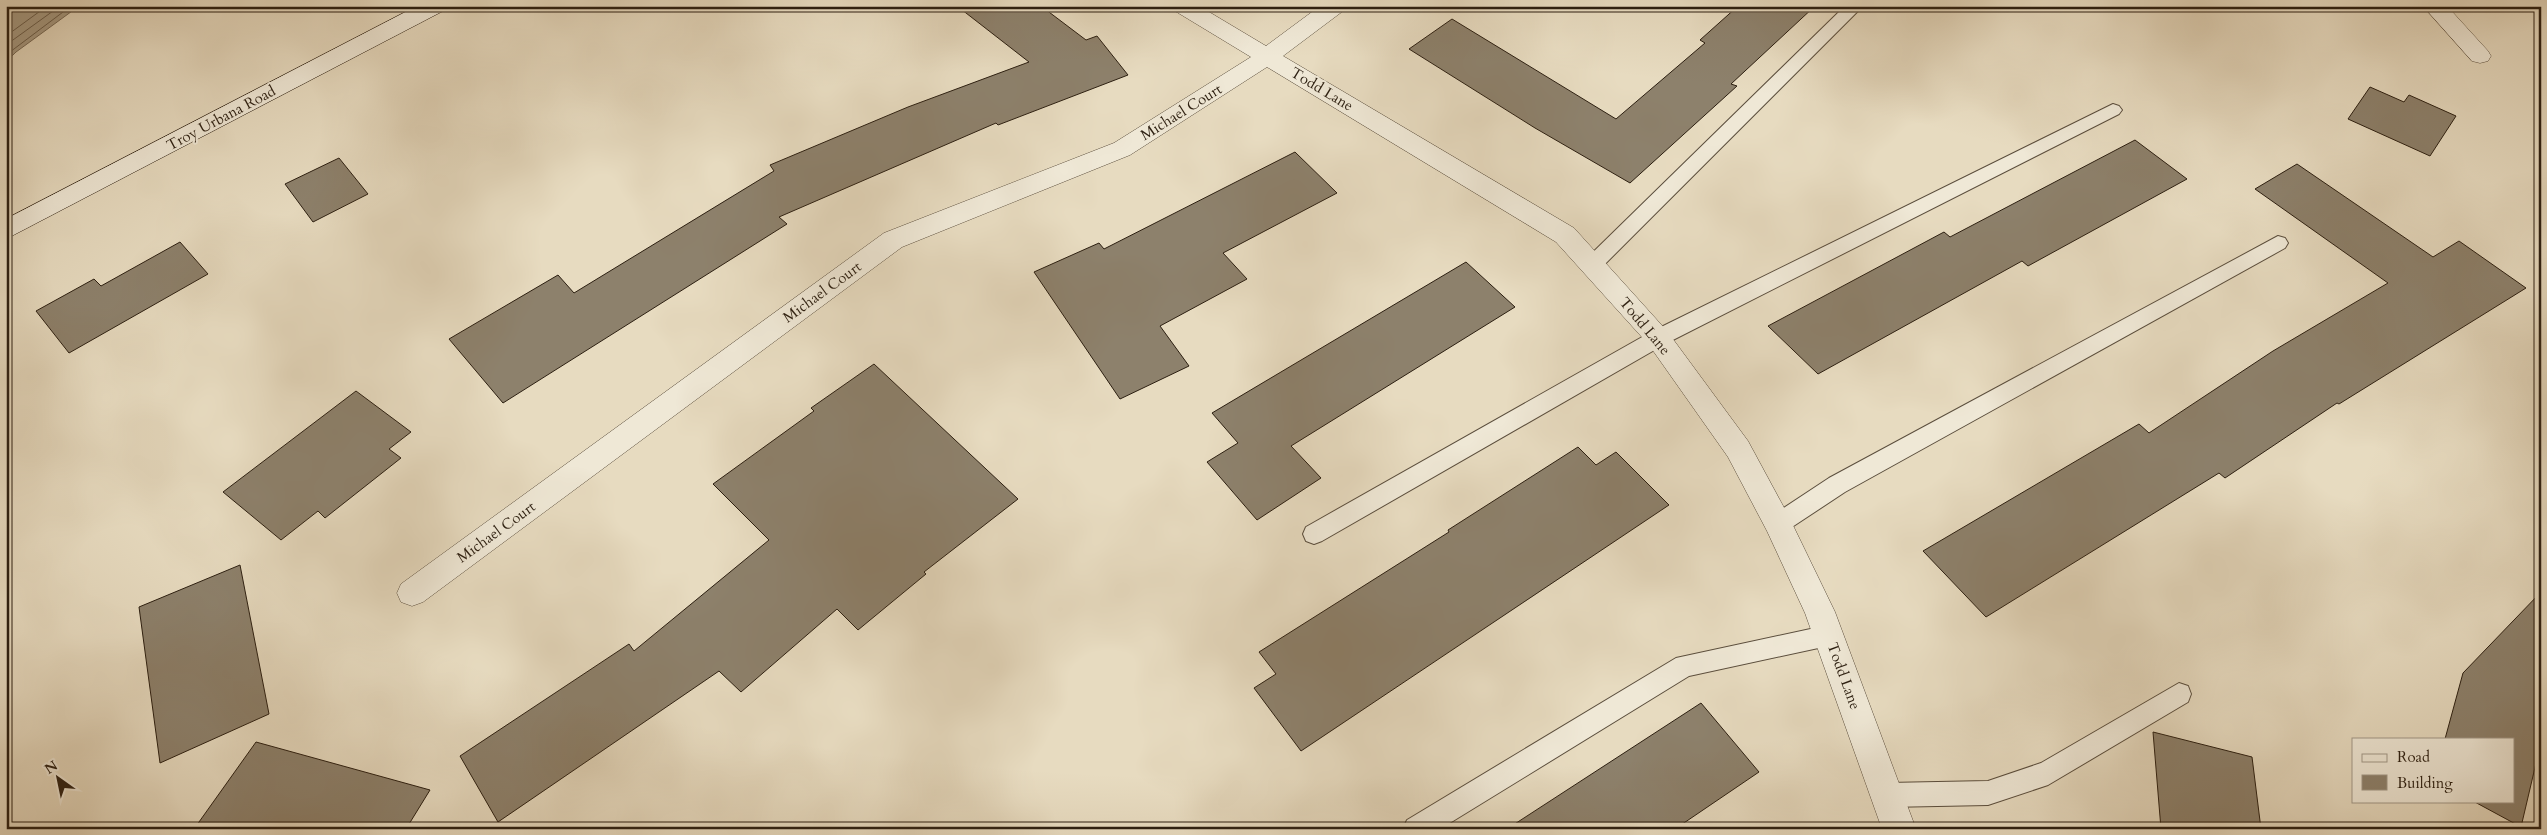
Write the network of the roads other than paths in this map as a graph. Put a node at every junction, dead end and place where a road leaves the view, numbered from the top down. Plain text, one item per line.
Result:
1 (435, 6) edge
2 (1183, 6) edge
3 (1335, 6) edge
4 (1855, 6) edge
5 (2434, 6) edge
6 (1268, 56) junction
7 (2480, 56) dead end
8 (2113, 110) dead end
9 (6, 230) edge
10 (2278, 243) dead end
11 (1592, 265) junction
12 (1658, 338) junction
13 (1778, 524) junction
14 (1314, 534) dead end
15 (412, 593) dead end
16 (1829, 636) junction
17 (2179, 694) dead end
18 (1887, 794) junction
19 (1416, 829) edge
20 (1899, 829) edge

1 - 9 street, Troy Urbana Road
2 - 6 street, Todd Lane
3 - 6 street, Michael Court
4 - 11 lane
5 - 7 street
6 - 11 street, Todd Lane
6 - 15 street, Michael Court
8 - 12 lane
10 - 13 lane
11 - 12 street, Todd Lane
12 - 13 street, Todd Lane
12 - 14 lane
13 - 16 street, Todd Lane
16 - 18 street, Todd Lane
16 - 19 lane
17 - 18 lane
18 - 20 street, Todd Lane

